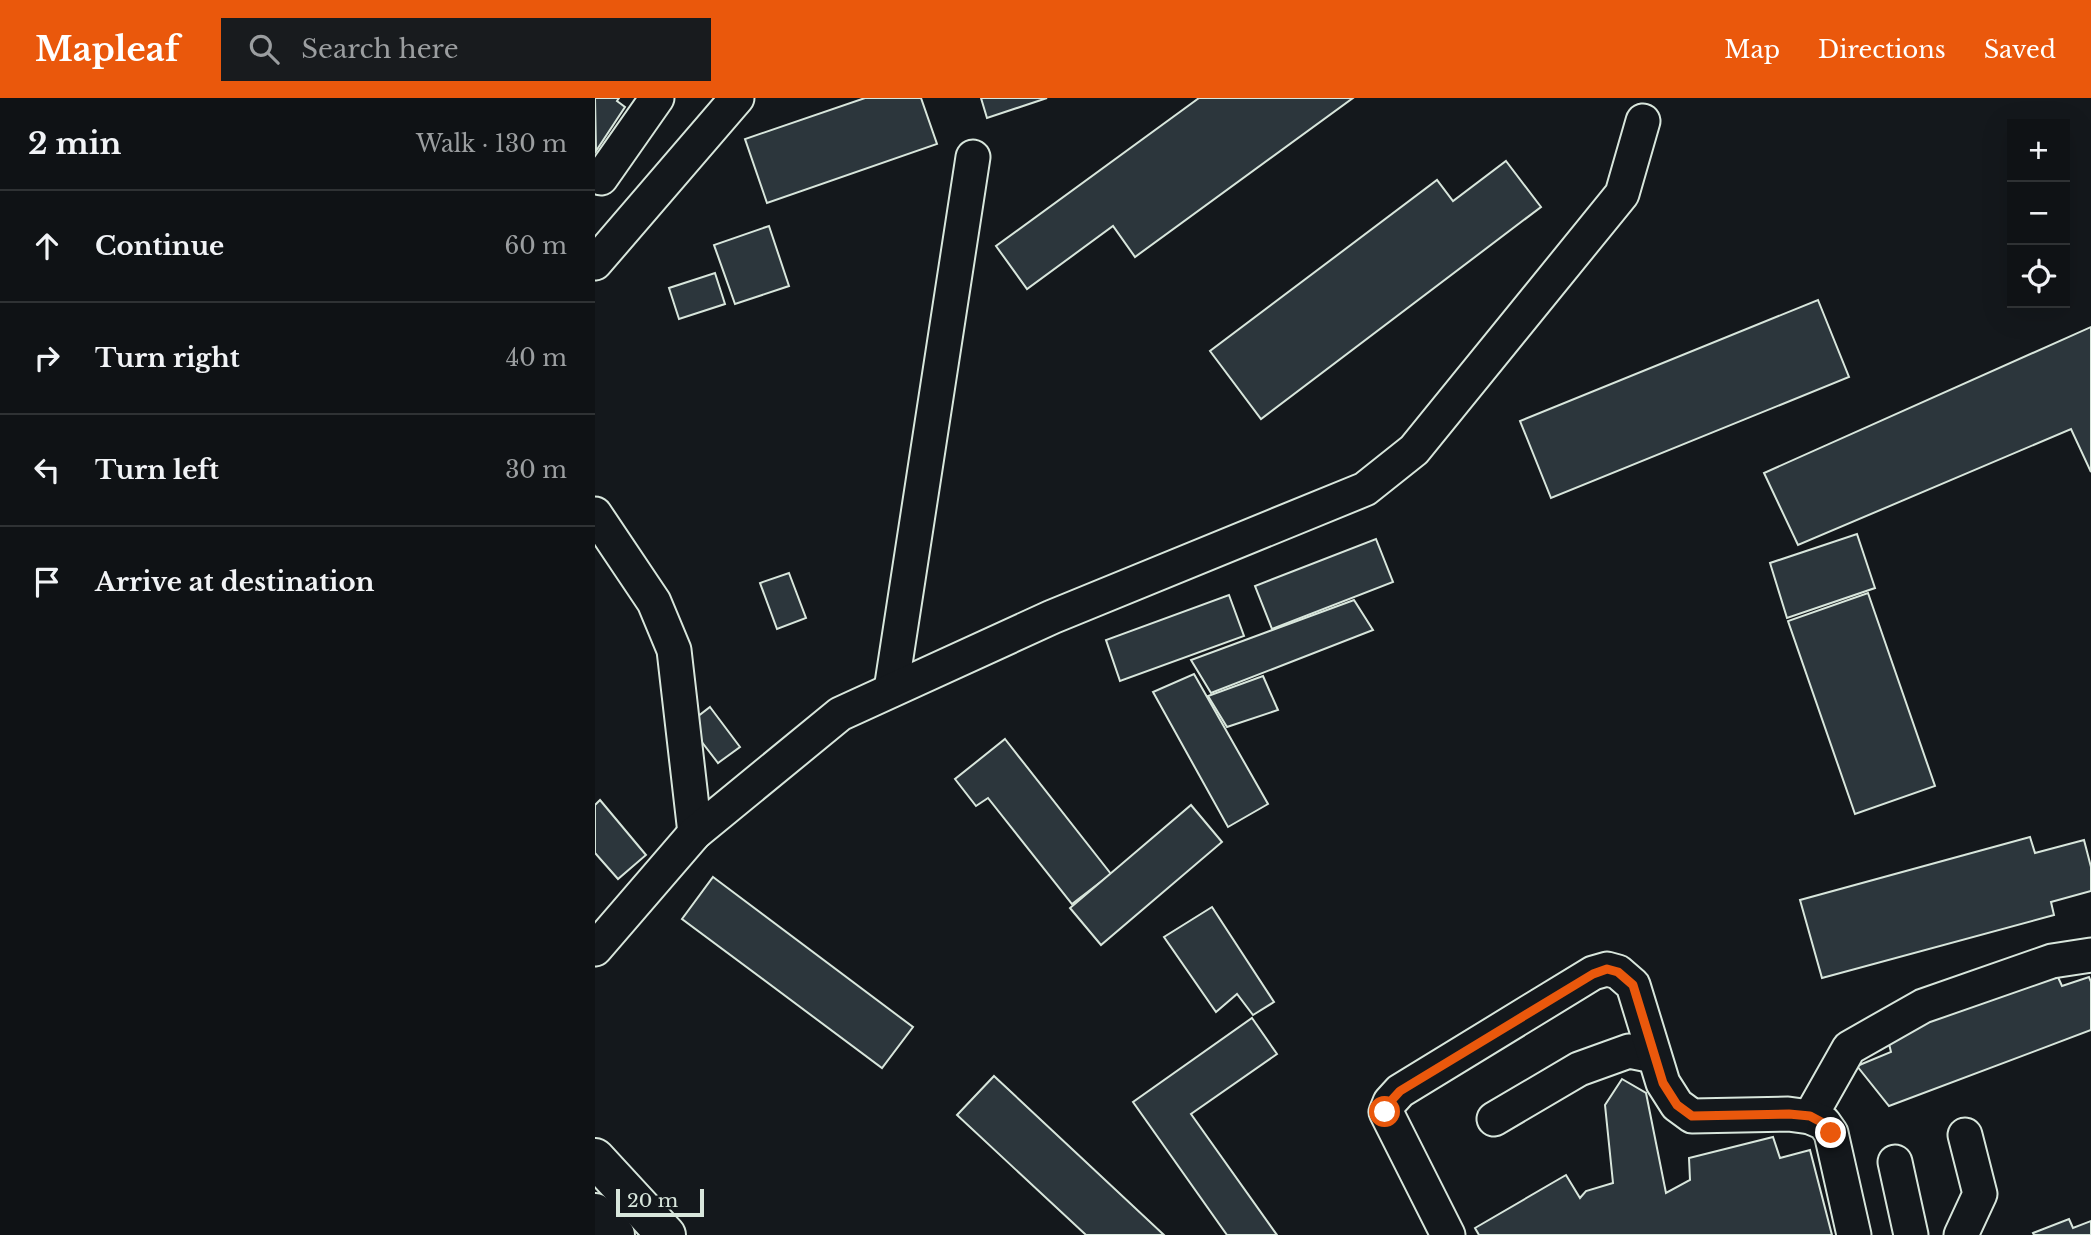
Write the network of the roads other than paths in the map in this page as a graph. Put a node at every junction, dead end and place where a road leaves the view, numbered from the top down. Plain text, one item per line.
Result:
1 (657, 98) edge
2 (737, 98) edge
3 (1643, 121) dead end
4 (973, 157) dead end
5 (601, 178) dead end
6 (595, 263) edge
7 (595, 514) edge
8 (891, 691) junction
9 (695, 833) junction
10 (595, 949) edge
11 (2091, 956) edge
12 (1654, 1056) junction
13 (1810, 1116) junction
14 (1494, 1119) dead end
15 (1965, 1135) dead end
16 (595, 1158) edge
17 (1895, 1162) dead end
18 (595, 1213) edge
19 (615, 1235) edge
20 (667, 1235) edge
21 (1448, 1235) edge
22 (1854, 1235) edge
23 (1911, 1235) edge
24 (1961, 1235) edge

1 - 5 lane
2 - 6 lane
3 - 8 lane
4 - 8 lane
7 - 9 lane
8 - 9 lane
9 - 10 lane
11 - 13 lane
12 - 13 lane
12 - 14 lane
12 - 21 lane
13 - 22 lane
15 - 24 lane
16 - 20 main road
17 - 23 lane
18 - 19 main road

